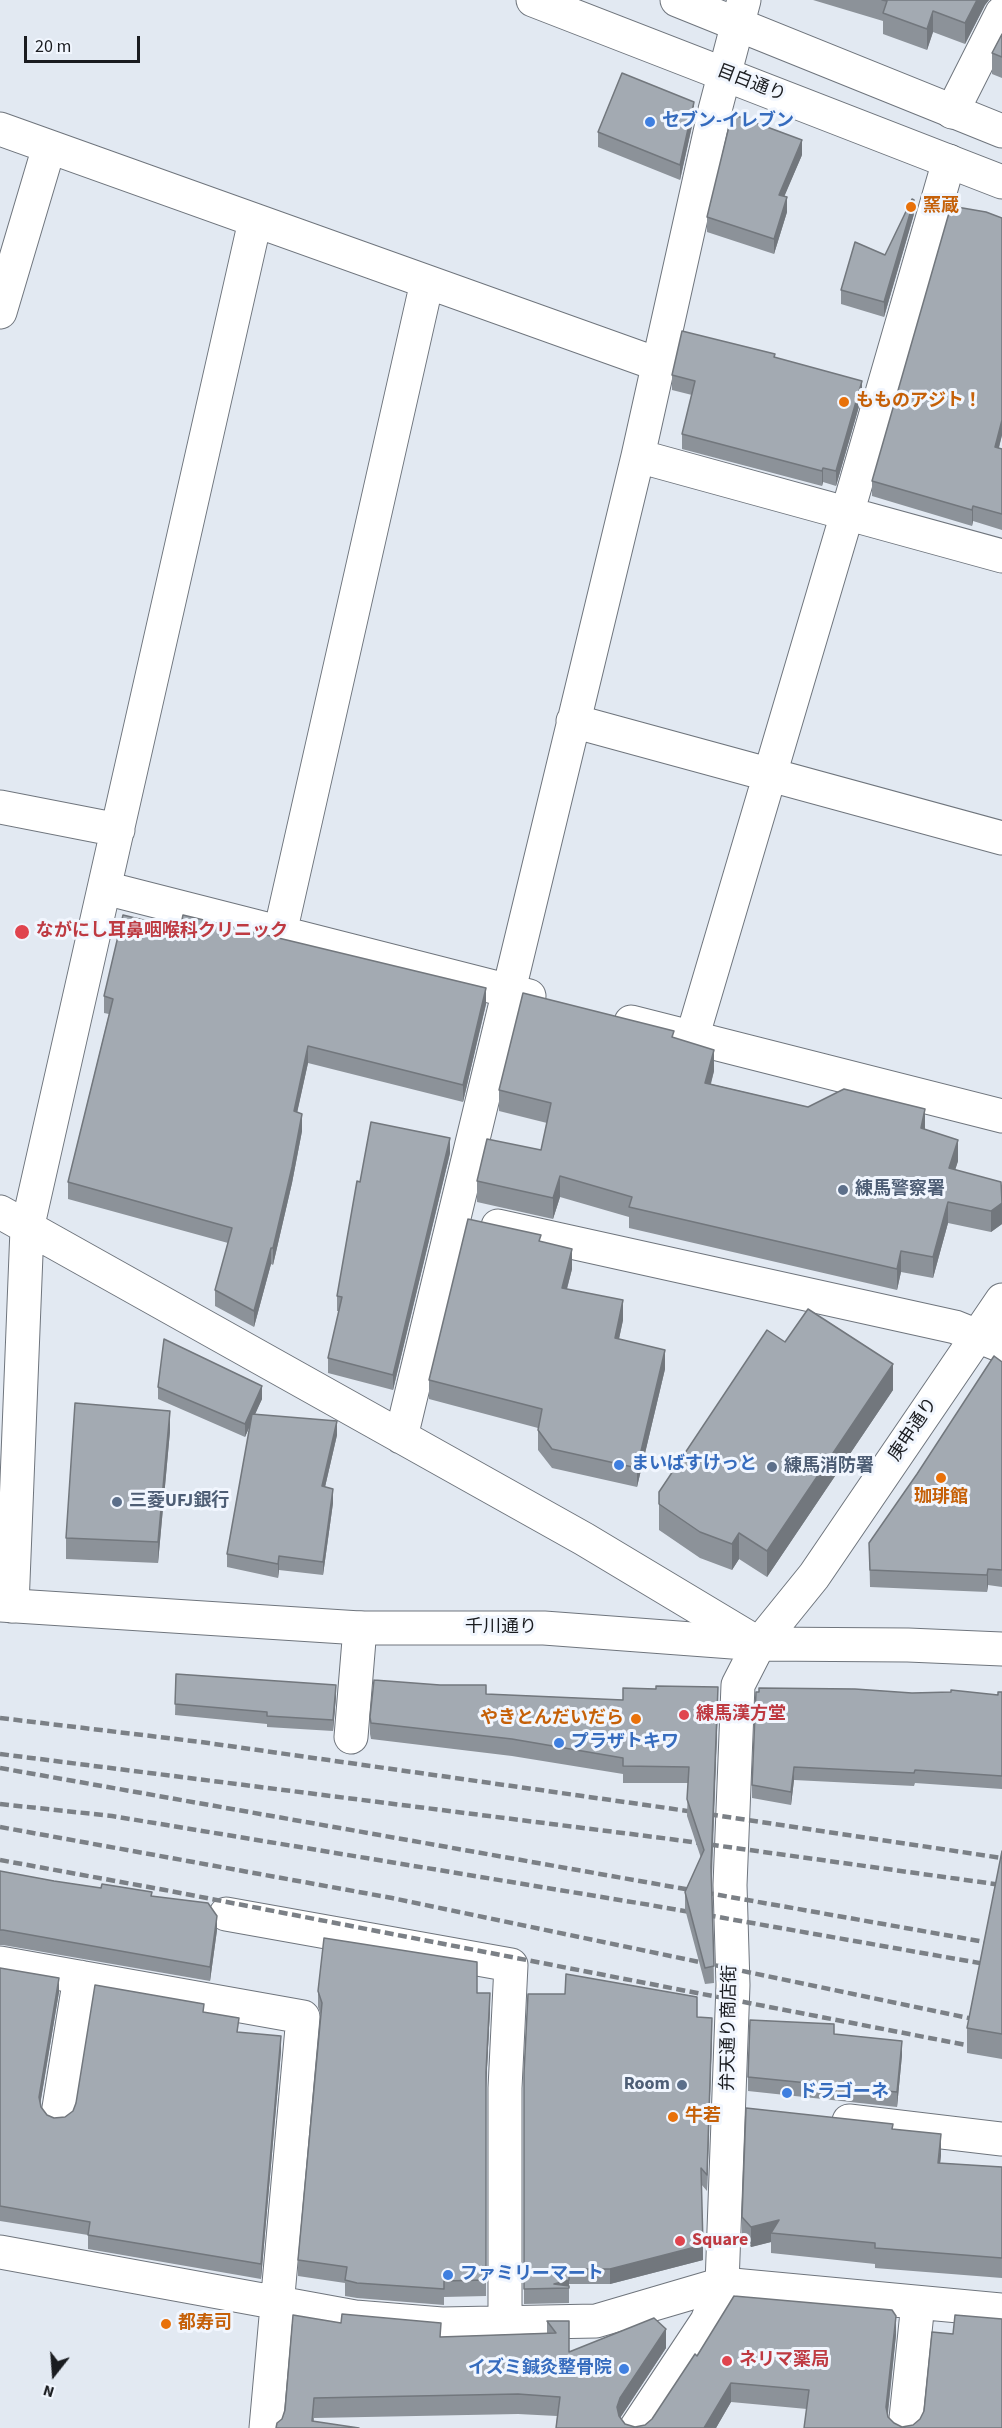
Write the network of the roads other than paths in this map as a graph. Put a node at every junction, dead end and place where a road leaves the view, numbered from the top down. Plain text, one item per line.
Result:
1 (533, 0) edge
2 (677, 0) edge
3 (740, 12) edge
4 (1002, 13) edge
5 (724, 74) junction
6 (952, 112) junction
7 (0, 129) edge
8 (1002, 131) edge
9 (49, 147) junction
10 (949, 161) junction
11 (1002, 182) edge
12 (255, 220) junction
13 (427, 282) junction
14 (0, 312) edge
15 (657, 364) junction
16 (638, 456) junction
17 (848, 514) junction
18 (1002, 556) edge
19 (573, 721) junction
20 (770, 775) junction
21 (0, 807) edge
22 (118, 830) junction
23 (1002, 838) edge
24 (105, 888) junction
25 (280, 933) junction
26 (509, 991) junction
27 (555, 1003) edge
28 (601, 1014) edge
29 (692, 1038) junction
30 (1002, 1116) edge
31 (453, 1216) junction
32 (14, 1220) edge
33 (1002, 1300) edge
34 (990, 1341) edge
35 (400, 1437) junction
36 (6, 1606) edge
37 (360, 1628) junction
38 (759, 1644) junction
39 (1002, 1649) edge
40 (351, 1737) dead end
41 (226, 1914) dead end
42 (0, 1963) edge
43 (80, 1977) junction
44 (728, 2108) junction
45 (763, 2112) edge
46 (58, 2114) dead end
47 (821, 2118) edge
48 (1002, 2139) edge
49 (0, 2252) edge
50 (722, 2284) junction
51 (277, 2301) junction
52 (918, 2302) junction
53 (1002, 2310) edge
54 (505, 2323) junction
55 (266, 2428) edge
56 (636, 2428) edge
57 (905, 2428) edge

1 - 5 street, 目白通り
2 - 3 street
3 - 5 street
3 - 6 street
4 - 6 street
5 - 10 street, 目白通り
5 - 15 street
6 - 8 street
7 - 9 street
9 - 12 street
9 - 14 street
10 - 11 street, 目白通り
10 - 17 street
12 - 13 street
12 - 22 street
13 - 15 street
13 - 25 street
15 - 16 street
16 - 17 street
16 - 19 street
17 - 18 street
17 - 20 street
19 - 20 street
19 - 26 street
20 - 23 street
20 - 29 street
21 - 22 street
22 - 24 street
24 - 25 street
24 - 32 street
25 - 26 street
26 - 27 street
26 - 31 street
28 - 29 street
29 - 30 street
31 - 34 street
31 - 35 street
32 - 35 street
32 - 36 street
33 - 34 street, 庚申通り
34 - 38 street, 庚申通り
35 - 38 street
36 - 37 street, 千川通り
37 - 38 street, 千川通り
37 - 40 street
38 - 39 street, 千川通り
38 - 44 street, 弁天通り商店街
41 - 54 street
42 - 43 street
43 - 46 street
43 - 51 street
44 - 45 street
44 - 50 street, 弁天通り商店街
47 - 48 street
49 - 51 street
50 - 52 street
50 - 54 street
50 - 56 street, 弁天通り商店街
51 - 54 street
51 - 55 street
52 - 53 street
52 - 57 street

